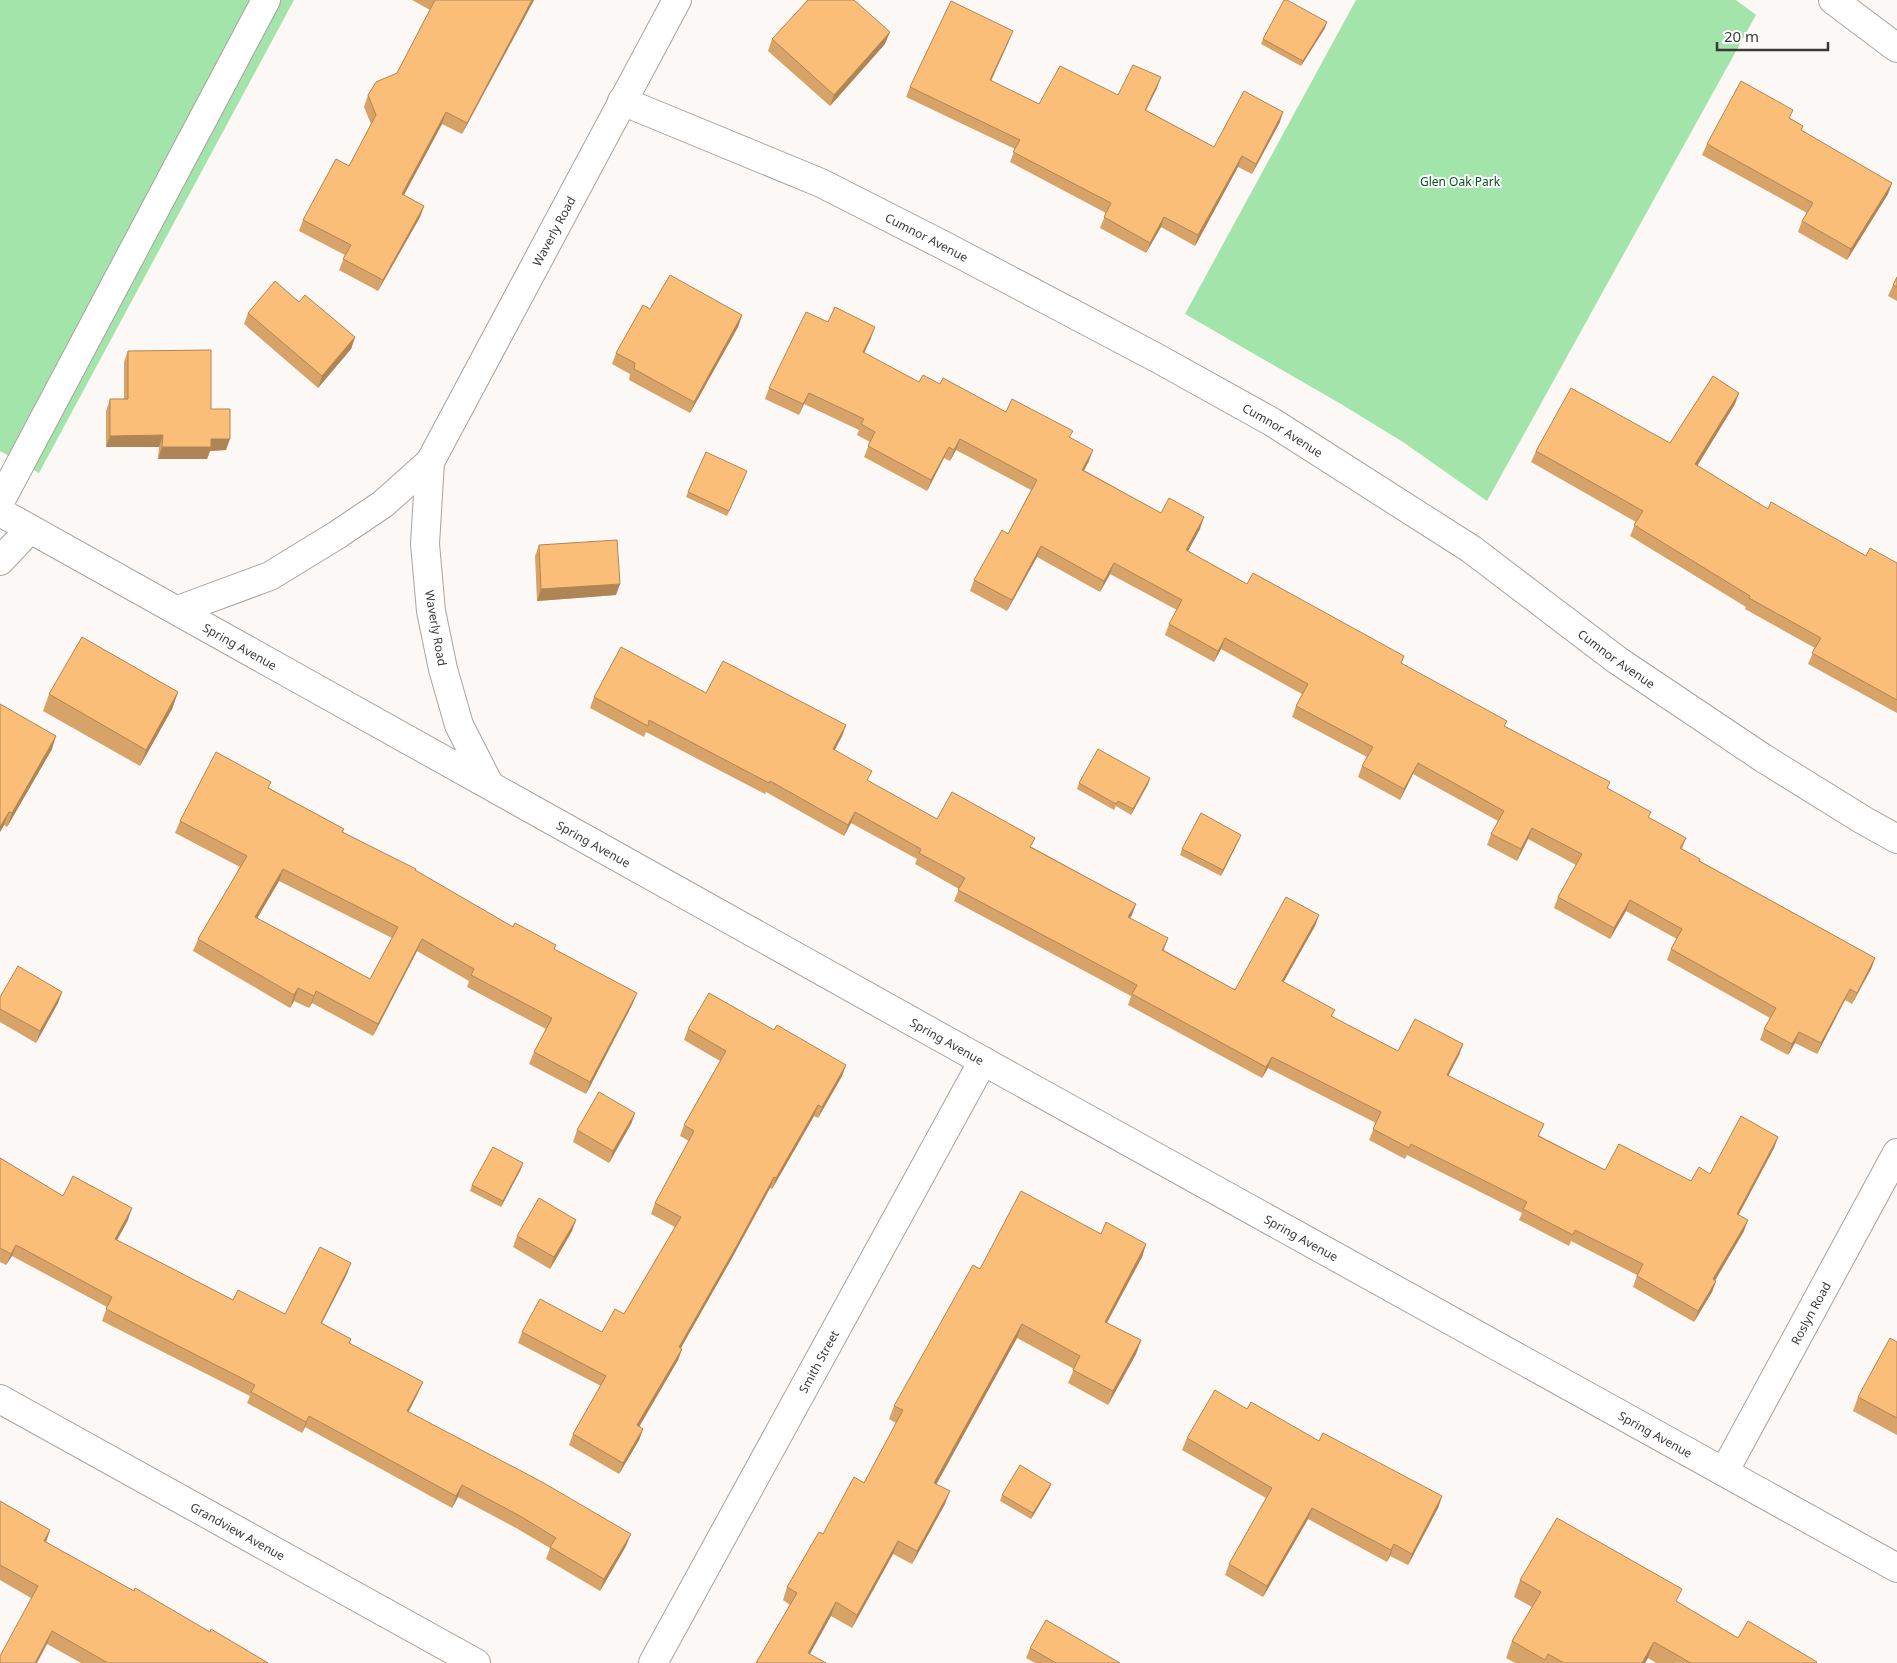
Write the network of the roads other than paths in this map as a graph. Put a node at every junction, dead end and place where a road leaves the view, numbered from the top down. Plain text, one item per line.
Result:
1 (266, 0) edge
2 (677, 0) edge
3 (1833, 0) edge
4 (1897, 48) edge
5 (622, 101) junction
6 (430, 462) junction
7 (0, 502) edge
8 (0, 512) edge
9 (30, 530) junction
10 (0, 561) edge
11 (178, 610) junction
12 (489, 784) junction
13 (1897, 839) edge
14 (983, 1061) junction
15 (1897, 1153) edge
16 (0, 1399) edge
17 (1724, 1472) junction
18 (1897, 1568) edge
19 (476, 1663) edge
20 (653, 1663) edge

1 - 7 street
2 - 5 street, Waverly Road
3 - 4 street
5 - 6 street, Waverly Road
5 - 13 street, Cumnor Avenue
6 - 11 street, Waverly Road
6 - 12 street, Waverly Road
8 - 9 street, Spring Avenue
9 - 10 street
9 - 11 street, Spring Avenue
11 - 12 street, Spring Avenue
12 - 14 street, Spring Avenue
14 - 17 street, Spring Avenue
14 - 20 street, Smith Street
15 - 17 street, Roslyn Road
16 - 19 street, Grandview Avenue
17 - 18 street, Spring Avenue

